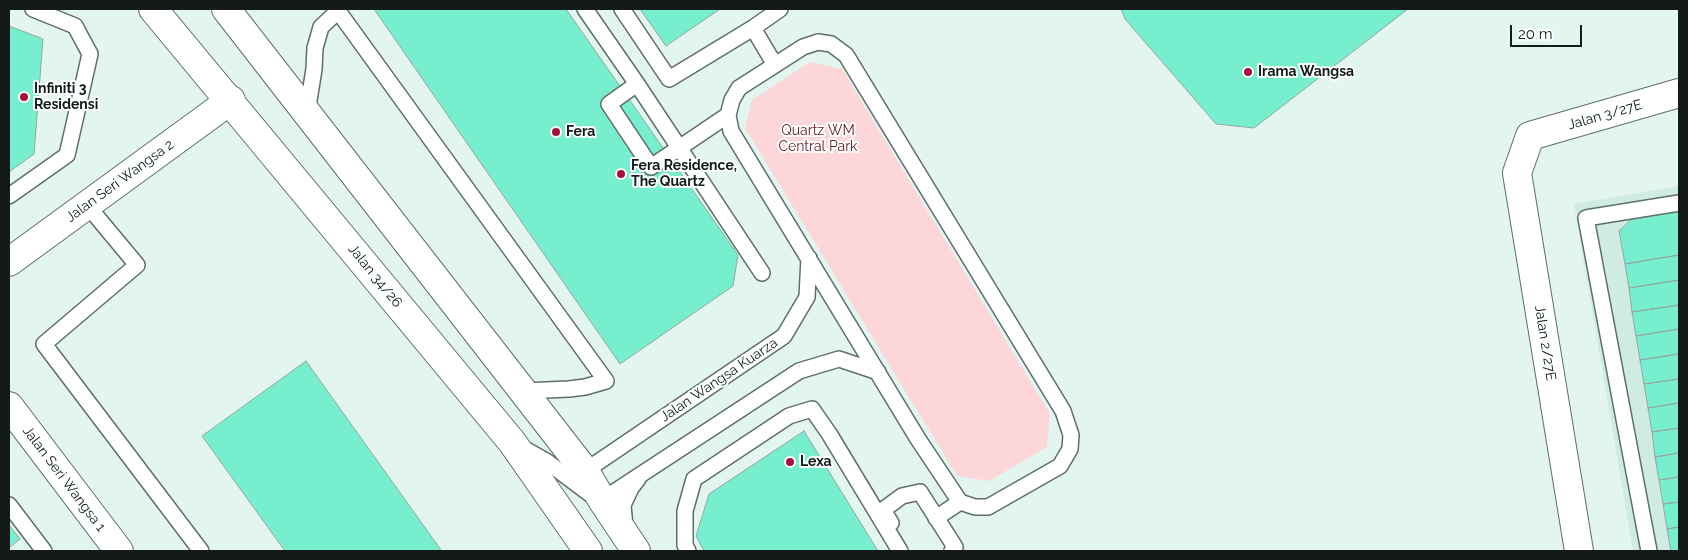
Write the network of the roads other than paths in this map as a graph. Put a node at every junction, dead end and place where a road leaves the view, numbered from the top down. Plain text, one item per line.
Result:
1 (34, 9) edge
2 (153, 9) edge
3 (226, 9) edge
4 (585, 9) edge
5 (622, 9) edge
6 (780, 9) edge
7 (753, 28) junction
8 (774, 65) junction
9 (637, 84) junction
10 (1679, 93) edge
11 (230, 100) junction
12 (307, 113) junction
13 (728, 116) junction
14 (1530, 136) joint
15 (680, 147) junction
16 (9, 196) edge
17 (1679, 202) edge
18 (86, 205) junction
19 (809, 258) junction
20 (9, 262) edge
21 (762, 273) dead end
22 (878, 372) junction
23 (523, 391) junction
24 (9, 406) edge
25 (512, 442) junction
26 (585, 471) junction
27 (642, 474) junction
28 (602, 500) junction
29 (960, 502) junction
30 (9, 504) edge
31 (936, 518) junction
32 (631, 544) edge
33 (685, 549) edge
34 (44, 551) edge
35 (119, 551) edge
36 (201, 551) edge
37 (588, 551) edge
38 (900, 551) edge
39 (908, 551) edge
40 (952, 551) edge
41 (1579, 551) edge
42 (1649, 551) edge

1 - 16 lane
2 - 11 main road, Jalan 34/26
3 - 12 main road
4 - 9 lane
5 - 7 lane
6 - 7 lane
7 - 8 lane
8 - 13 lane
8 - 29 lane
9 - 15 lane
9 - 15 lane
10 - 14 main road, Jalan 3/27E
11 - 18 main road, Jalan Seri Wangsa 2
11 - 25 main road, Jalan 34/26
12 - 23 main road
12 - 23 lane
13 - 15 lane
13 - 19 lane
14 - 41 main road, Jalan 2/27E
15 - 21 lane
17 - 42 lane
18 - 20 main road, Jalan Seri Wangsa 2
18 - 36 lane
19 - 22 lane
19 - 26 lane, Jalan Wangsa Kuarza
22 - 27 lane
22 - 29 lane
23 - 26 main road
24 - 35 main road, Jalan Seri Wangsa 1
25 - 28 lane
25 - 37 main road, Jalan 34/26
26 - 28 main road
27 - 28 lane
27 - 32 lane
28 - 32 main road
29 - 31 lane
30 - 34 lane
31 - 39 lane
31 - 40 lane
33 - 38 lane

